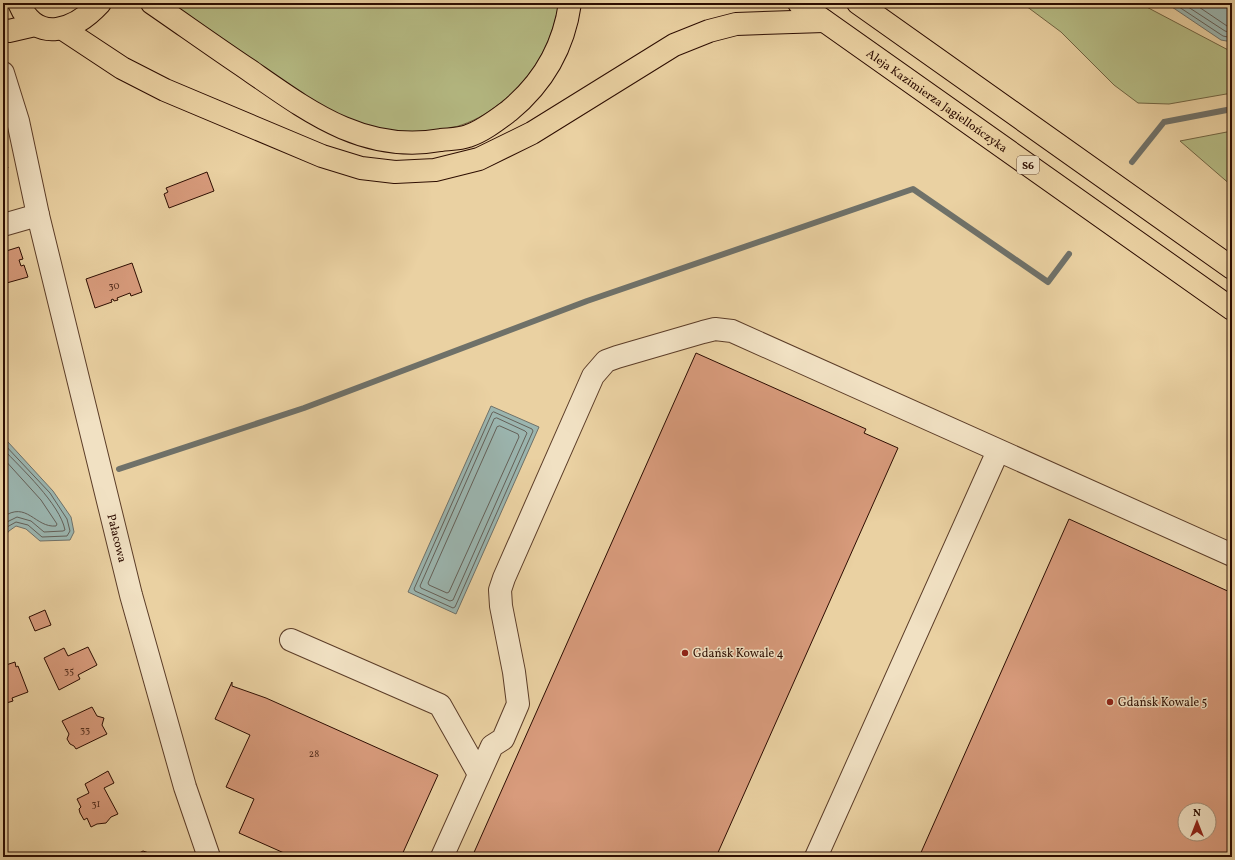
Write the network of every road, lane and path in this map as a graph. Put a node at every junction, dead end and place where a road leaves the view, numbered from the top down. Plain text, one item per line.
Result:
1 (19, 3) edge
2 (100, 3) edge
3 (152, 3) edge
4 (570, 3) edge
5 (799, 3) edge
6 (858, 3) edge
7 (824, 21) junction
8 (35, 25) junction
9 (64, 29) junction
10 (3, 30) edge
11 (3, 73) edge
12 (38, 215) junction
13 (3, 225) edge
14 (1232, 268) edge
15 (1232, 310) edge
16 (998, 451) junction
17 (1232, 554) edge
18 (292, 640) dead end
19 (479, 774) junction
20 (209, 857) edge
21 (442, 857) edge
22 (816, 857) edge

1 - 8 main road
2 - 9 main road
3 - 4 main road
5 - 7 main road, Aleja Kazimierza Jagiellończyka / S6
6 - 14 main road
7 - 9 main road
7 - 15 main road, Aleja Kazimierza Jagiellończyka / S6
8 - 9 main road
8 - 10 main road
11 - 12 street, Pałacowa
12 - 13 street
12 - 20 street, Pałacowa
16 - 17 street
16 - 19 street
16 - 22 street
18 - 19 street
19 - 21 street

